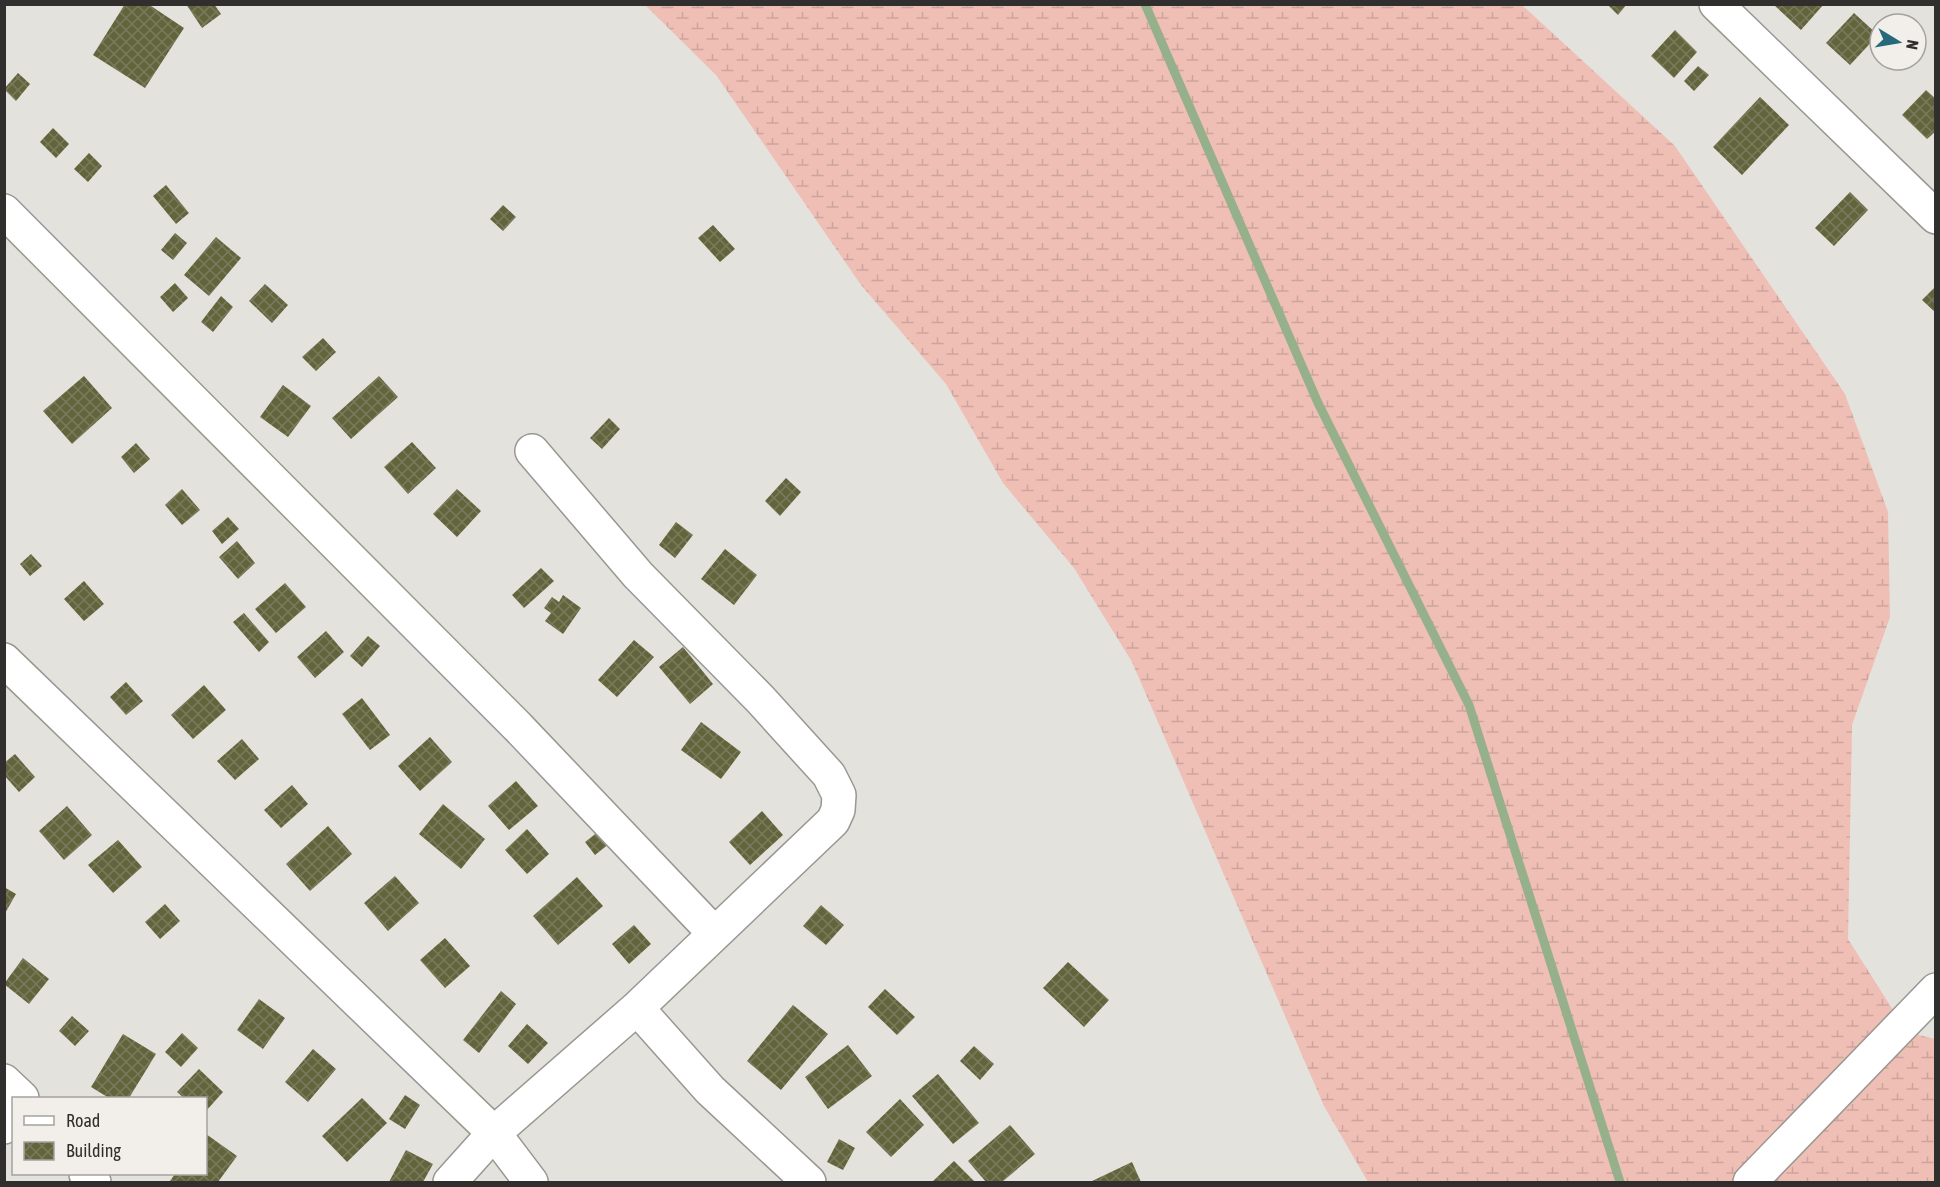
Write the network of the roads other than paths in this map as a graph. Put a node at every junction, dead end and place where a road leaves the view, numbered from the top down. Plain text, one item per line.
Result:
1 (1716, 4) edge
2 (4, 212) edge
3 (1935, 217) edge
4 (532, 451) dead end
5 (4, 660) edge
6 (714, 933) junction
7 (1935, 990) edge
8 (638, 1008) junction
9 (4, 1081) edge
10 (21, 1097) edge
11 (494, 1133) junction
12 (450, 1182) edge
13 (531, 1182) edge
14 (809, 1182) edge
15 (1750, 1182) edge

1 - 3 street
2 - 6 street
4 - 6 street
5 - 11 street
6 - 8 street
7 - 15 street
8 - 11 street
8 - 14 street
9 - 10 street
11 - 12 street
11 - 13 street

